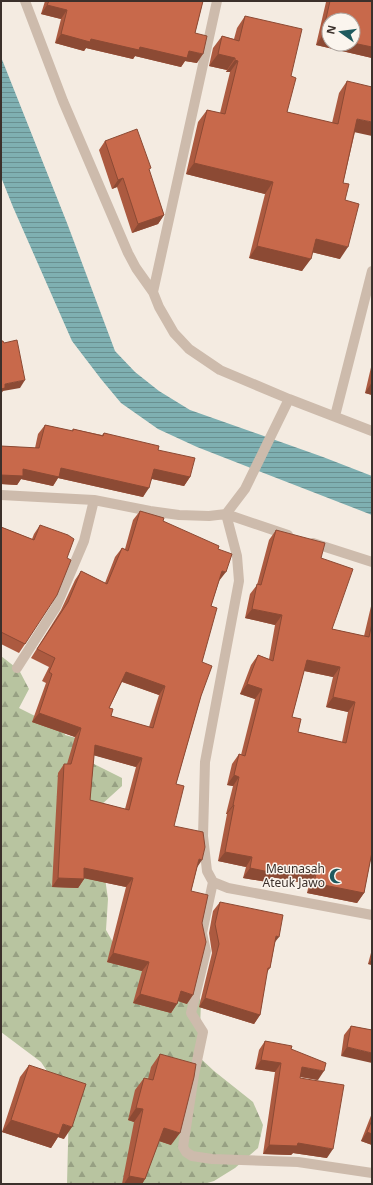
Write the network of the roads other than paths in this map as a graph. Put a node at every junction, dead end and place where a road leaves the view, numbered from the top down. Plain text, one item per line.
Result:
1 (26, 1) edge
2 (217, 1) edge
3 (372, 271) edge
4 (153, 292) junction
5 (289, 399) junction
6 (335, 416) junction
7 (372, 430) edge
8 (1, 495) edge
9 (94, 500) junction
10 (226, 514) junction
11 (372, 562) edge
12 (17, 668) dead end
13 (213, 882) junction
14 (372, 915) edge
15 (372, 1173) edge

1 - 4 street
2 - 4 street
3 - 6 street
4 - 5 street
5 - 6 street
5 - 10 street
6 - 7 street
8 - 9 street
9 - 10 street
9 - 12 street
10 - 11 street
10 - 13 street
13 - 14 street
13 - 15 street

